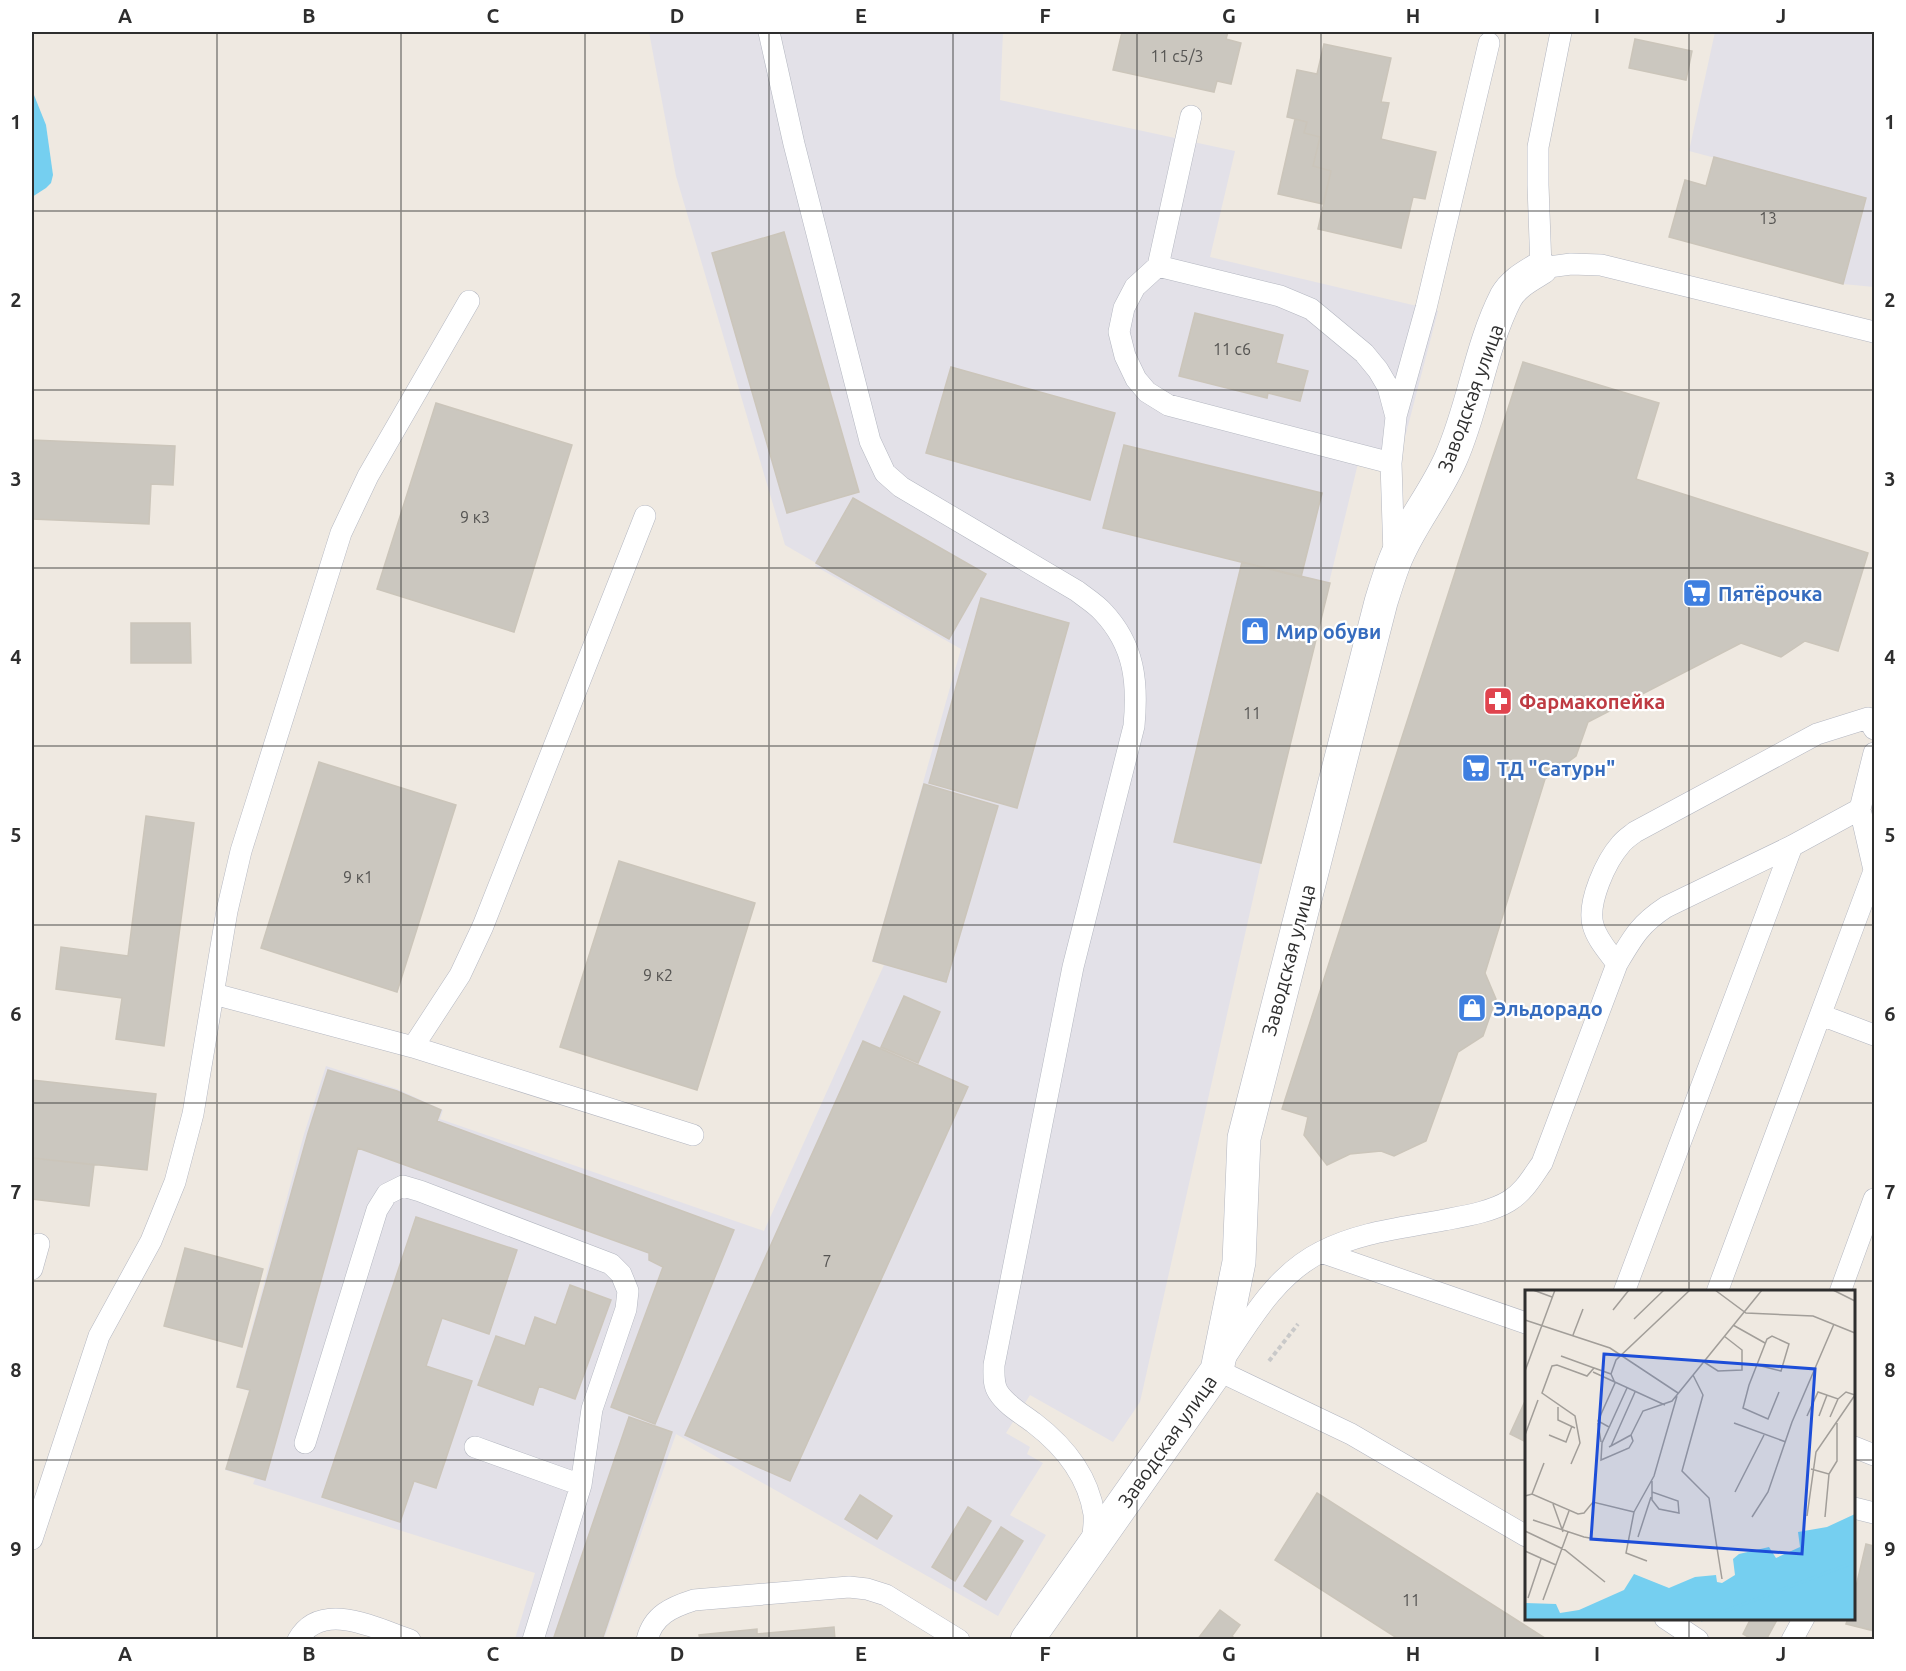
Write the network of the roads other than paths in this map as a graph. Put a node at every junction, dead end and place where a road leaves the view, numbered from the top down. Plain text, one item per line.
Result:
1 (769, 32) edge
2 (1561, 32) edge
3 (1489, 43) dead end
4 (1191, 116) dead end
5 (1158, 266) junction
6 (1541, 268) junction
7 (469, 301) dead end
8 (1875, 332) edge
9 (1396, 417) junction
10 (1391, 463) junction
11 (645, 516) dead end
12 (1394, 562) junction
13 (1875, 729) edge
14 (1875, 753) edge
15 (1860, 809) junction
16 (1792, 846) junction
17 (1875, 871) edge
18 (1617, 964) junction
19 (214, 994) junction
20 (1821, 1015) junction
21 (1875, 1035) edge
22 (413, 1047) junction
23 (693, 1135) dead end
24 (1875, 1199) edge
25 (39, 1244) dead end
26 (1321, 1252) junction
27 (32, 1269) edge
28 (1625, 1290) edge
29 (1719, 1290) edge
30 (1841, 1290) edge
31 (1525, 1322) edge
32 (1217, 1370) junction
33 (305, 1443) dead end
34 (475, 1447) dead end
35 (1855, 1447) edge
36 (1875, 1455) edge
37 (580, 1485) junction
38 (1855, 1508) edge
39 (1875, 1513) edge
40 (1525, 1535) edge
41 (32, 1539) edge
42 (1092, 1547) junction
43 (1668, 1620) edge
44 (1803, 1620) edge
45 (298, 1640) edge
46 (410, 1640) edge
47 (533, 1640) edge
48 (647, 1640) edge
49 (960, 1640) edge
50 (1027, 1640) edge
51 (1698, 1640) edge
52 (1792, 1640) edge

1 - 42 lane
2 - 6 lane
3 - 9 lane
4 - 5 lane
5 - 9 lane
5 - 10 lane
6 - 8 lane
6 - 12 street, Заводская улица
7 - 19 lane
9 - 10 lane
10 - 12 lane
11 - 22 lane
12 - 32 street, Заводская улица
13 - 18 lane
14 - 15 lane
15 - 16 lane
15 - 17 lane
16 - 18 lane
16 - 28 lane
17 - 20 lane
18 - 26 lane
19 - 22 lane
19 - 41 lane
20 - 21 lane
20 - 29 lane
22 - 23 lane
24 - 30 lane
25 - 27 lane
26 - 31 lane
26 - 32 lane
32 - 40 lane
32 - 42 street, Заводская улица
33 - 37 lane
34 - 37 lane
35 - 36 lane
37 - 47 lane
38 - 39 lane
42 - 50 street, Заводская улица
43 - 51 lane
44 - 52 lane
45 - 46 lane
48 - 49 lane

